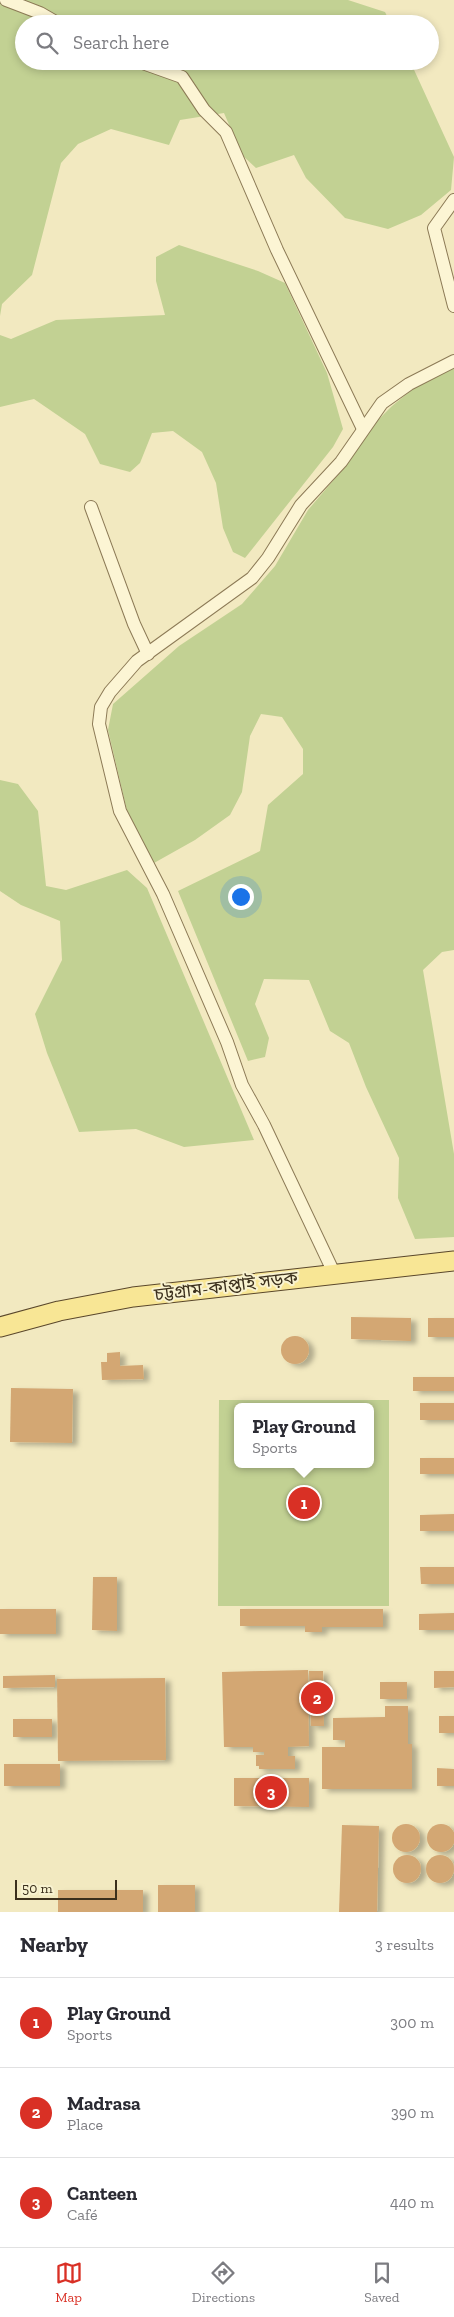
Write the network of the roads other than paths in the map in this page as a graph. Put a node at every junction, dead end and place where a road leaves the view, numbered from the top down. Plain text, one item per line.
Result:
1 (6, 0) edge
2 (43, 15) edge
3 (162, 70) edge
4 (454, 200) edge
5 (454, 306) edge
6 (454, 361) edge
7 (364, 429) junction
8 (91, 507) dead end
9 (148, 654) junction
10 (454, 1261) edge
11 (334, 1273) junction
12 (0, 1327) edge

1 - 2 street
3 - 7 street
4 - 5 street
6 - 7 street
7 - 9 street
8 - 9 street
9 - 11 street
10 - 11 main road, চট্টগ্রাম-কাপ্তাই সড়ক
11 - 12 main road, চট্টগ্রাম-কাপ্তাই সড়ক

